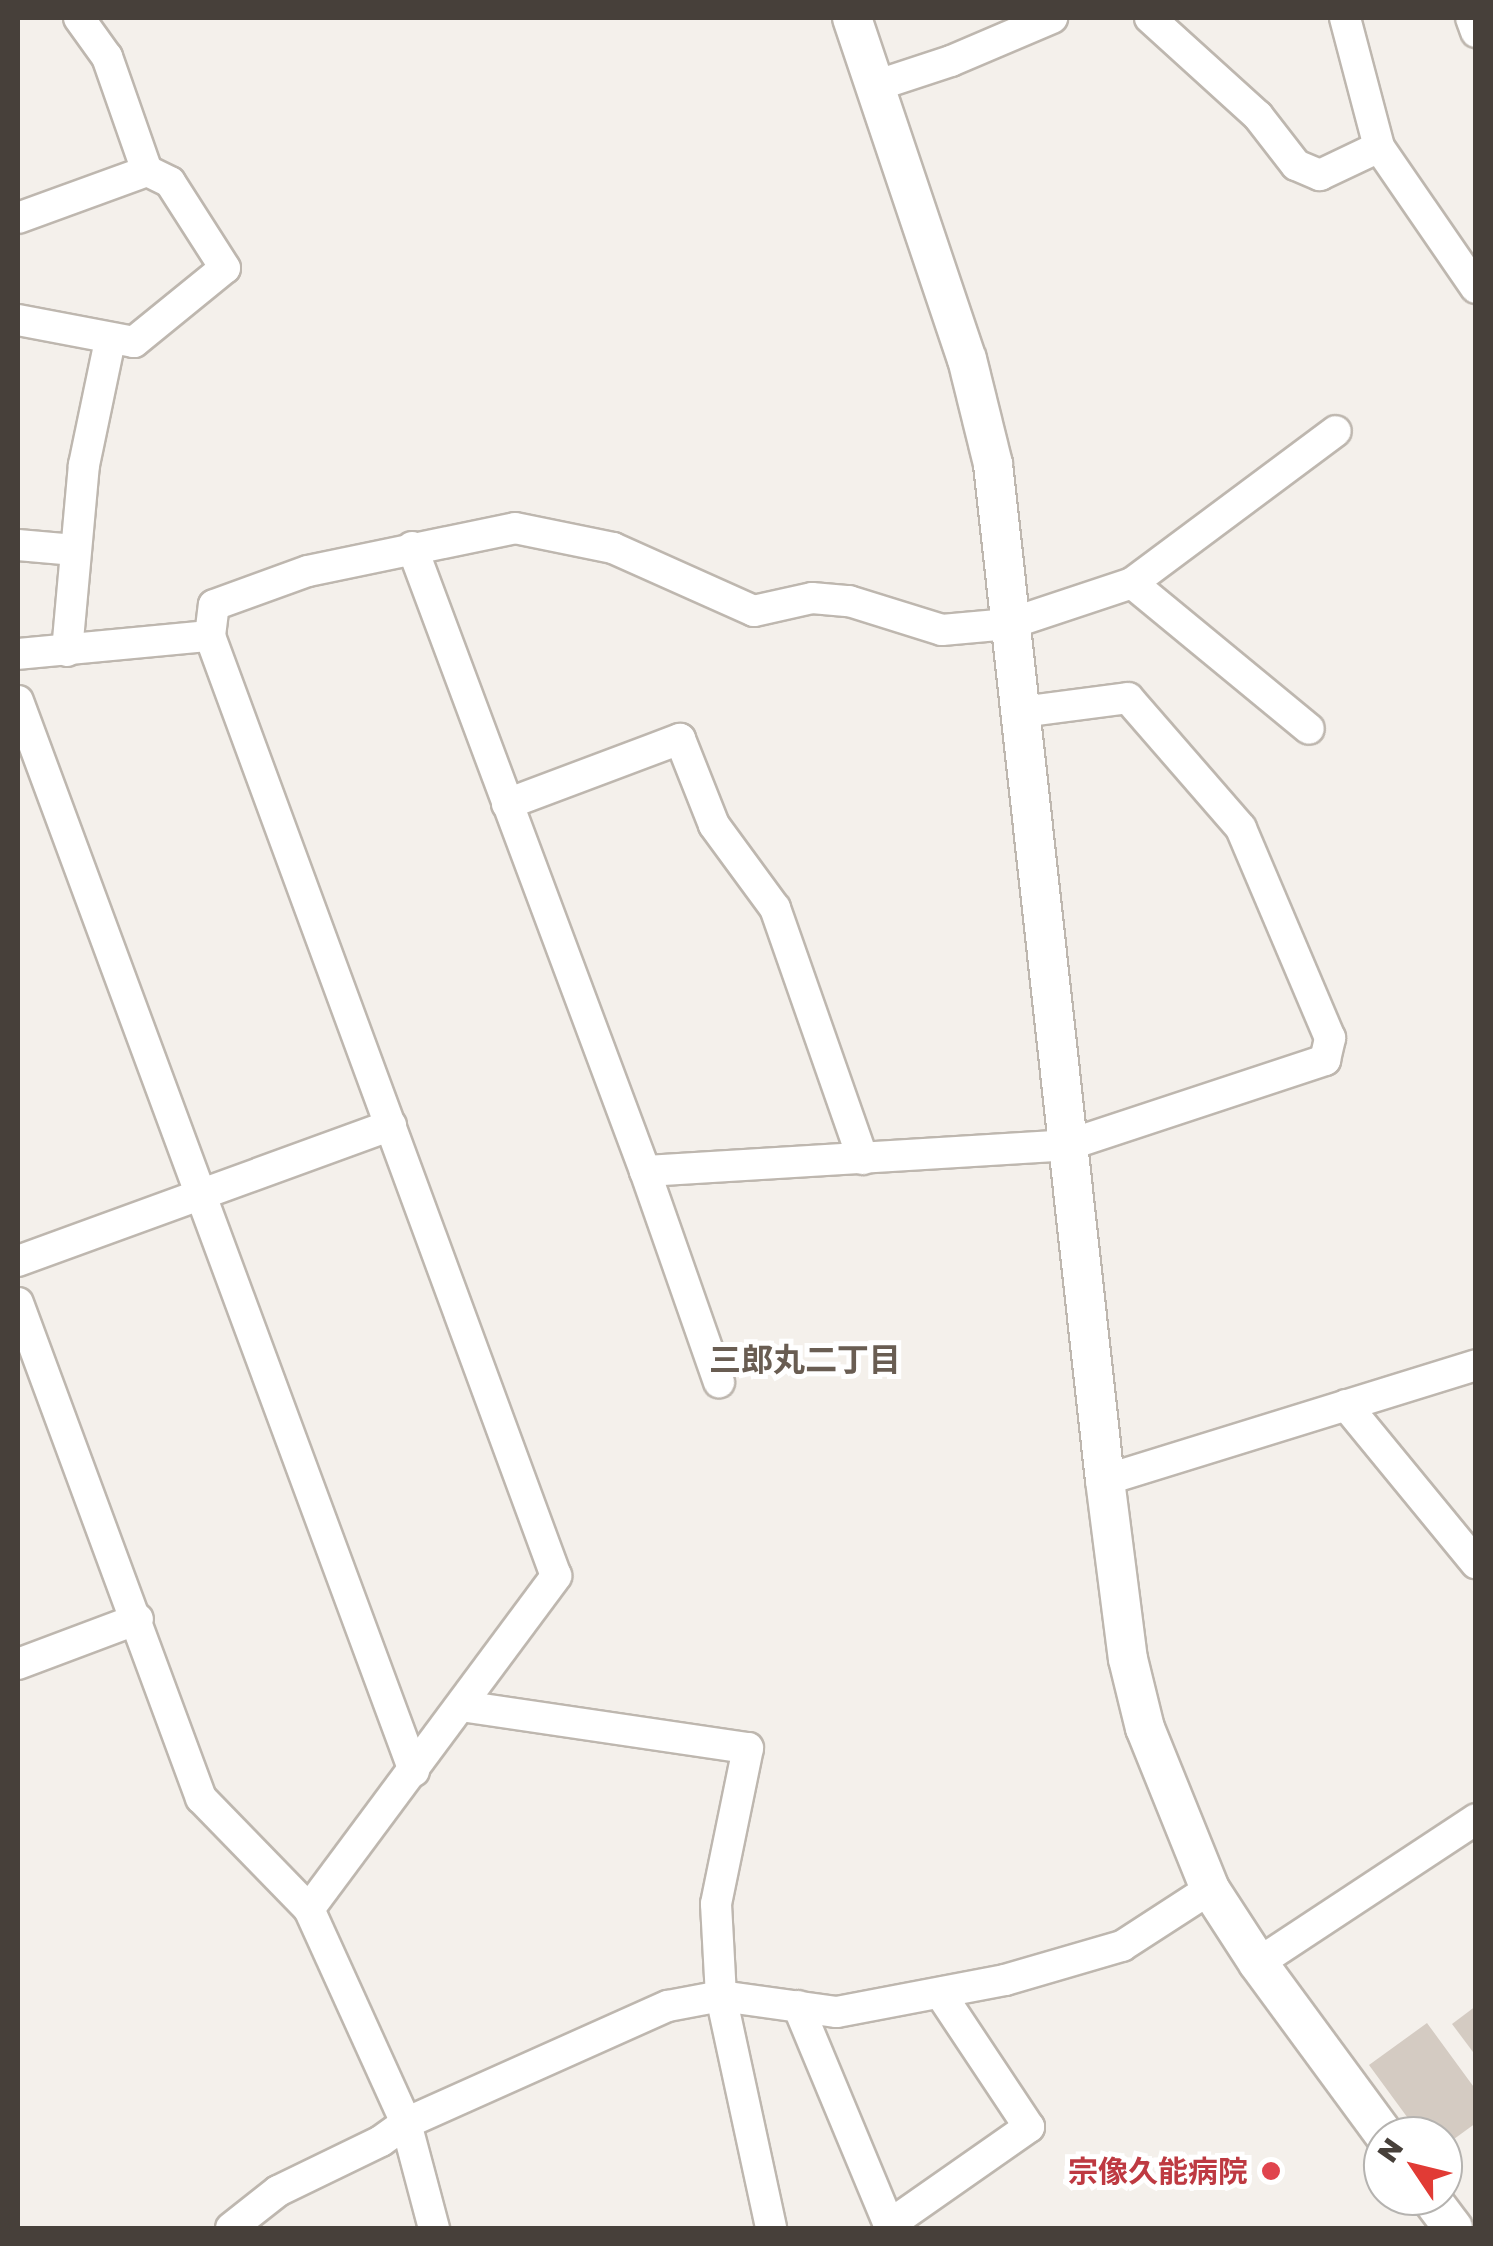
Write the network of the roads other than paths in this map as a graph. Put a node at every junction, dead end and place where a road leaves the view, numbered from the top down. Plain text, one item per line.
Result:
1 (79, 18) edge
2 (852, 18) edge
3 (1052, 18) edge
4 (1150, 18) edge
5 (1345, 18) edge
6 (1471, 18) edge
7 (1476, 32) edge
8 (875, 86) junction
9 (1379, 147) junction
10 (147, 172) junction
11 (18, 218) edge
12 (1476, 288) edge
13 (20, 314) edge
14 (110, 341) junction
15 (1336, 430) dead end
16 (18, 545) edge
17 (412, 548) junction
18 (75, 550) junction
19 (1132, 583) junction
20 (1009, 624) junction
21 (210, 636) junction
22 (67, 651) junction
23 (18, 654) edge
24 (18, 701) edge
25 (1022, 712) junction
26 (1309, 729) dead end
27 (507, 804) junction
28 (391, 1125) junction
29 (1068, 1145) junction
30 (863, 1159) junction
31 (645, 1171) junction
32 (200, 1195) junction
33 (18, 1260) edge
34 (18, 1303) edge
35 (1476, 1365) edge
36 (719, 1382) dead end
37 (1346, 1405) junction
38 (1105, 1480) junction
39 (1476, 1563) edge
40 (138, 1619) junction
41 (18, 1664) edge
42 (462, 1706) junction
43 (414, 1772) junction
44 (1476, 1819) edge
45 (1210, 1889) junction
46 (309, 1909) junction
47 (1258, 1963) junction
48 (940, 1994) junction
49 (721, 1996) junction
50 (798, 2006) junction
51 (1370, 2116) edge
52 (406, 2123) junction
53 (231, 2228) edge
54 (434, 2228) edge
55 (771, 2228) edge

1 - 10 street
2 - 8 street
3 - 8 street
4 - 9 street
5 - 9 street
6 - 7 street
8 - 20 street
9 - 12 street
10 - 11 street
10 - 14 street
13 - 14 street
14 - 18 street
15 - 19 street
16 - 18 street
17 - 20 street
17 - 21 street
17 - 27 street
18 - 22 street
19 - 20 street
19 - 26 street
20 - 25 street
21 - 22 street
21 - 28 street
22 - 23 street
24 - 32 street
25 - 29 street
25 - 29 street
27 - 30 street
27 - 31 street
28 - 32 street
28 - 42 street
29 - 30 street
29 - 38 street
30 - 31 street
31 - 36 street
32 - 33 street
32 - 43 street
34 - 40 street
35 - 37 street
37 - 38 street
37 - 39 street
38 - 45 street
40 - 41 street
40 - 46 street
42 - 43 street
42 - 49 street
43 - 46 street
44 - 47 street
45 - 47 street
45 - 48 street
46 - 52 street
47 - 51 street
48 - 50 street
48 - 50 street
49 - 50 street
49 - 52 street
49 - 55 street
52 - 53 street
52 - 54 street

